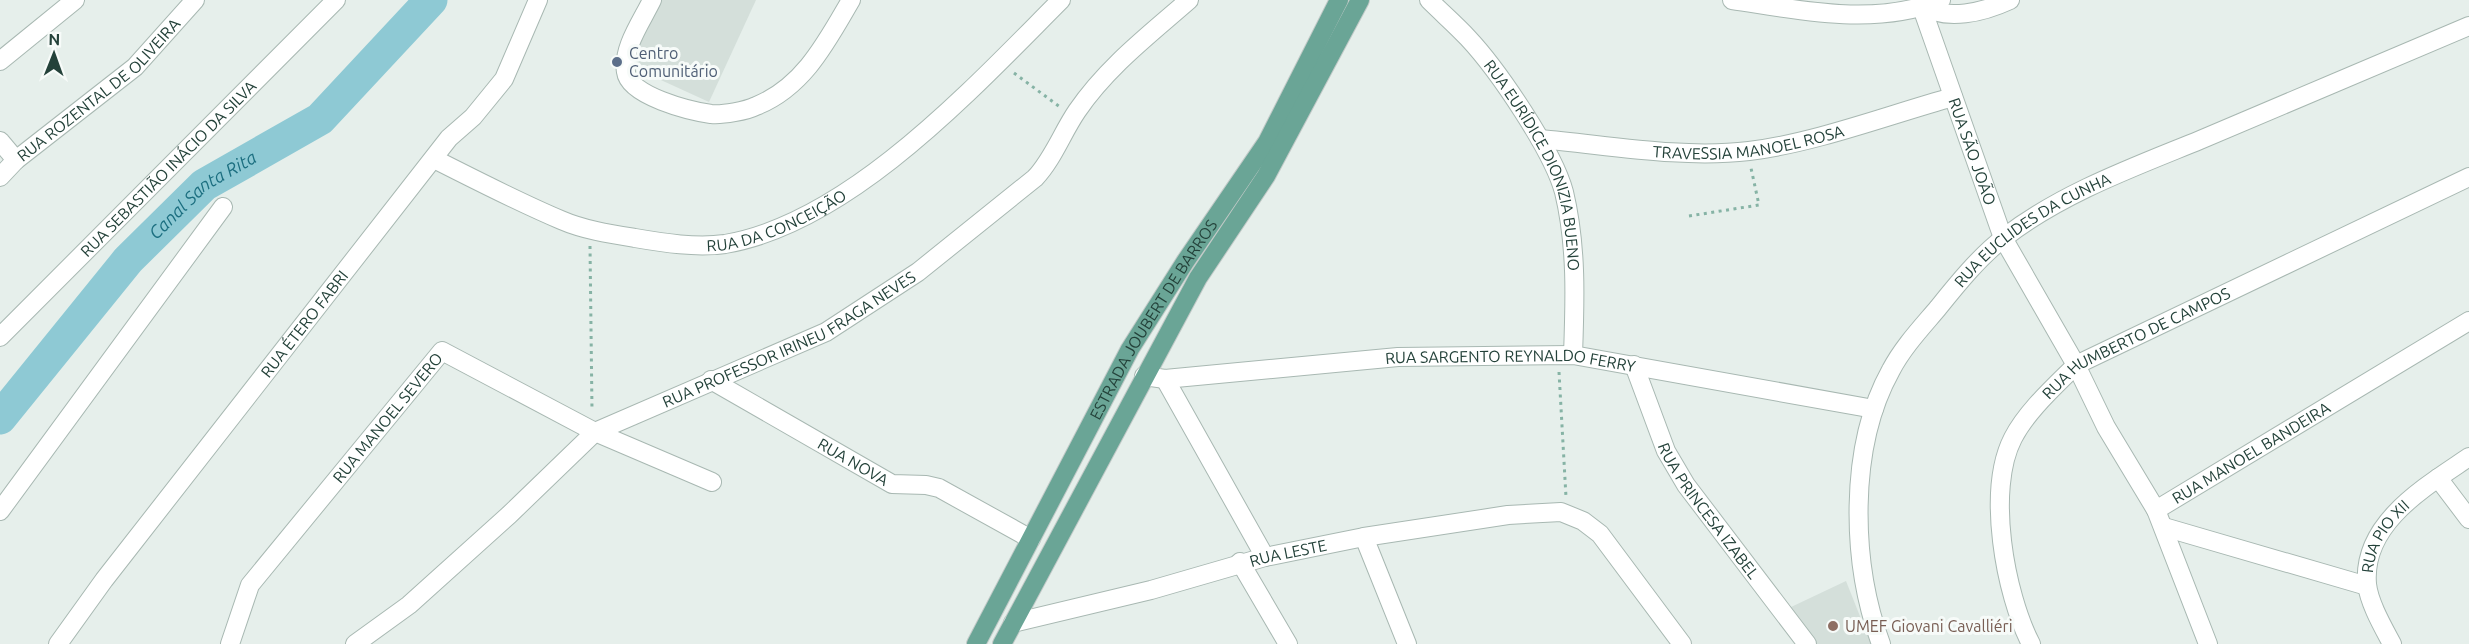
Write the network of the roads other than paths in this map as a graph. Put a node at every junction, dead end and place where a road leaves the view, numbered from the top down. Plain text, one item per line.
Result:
1 (75, 0) edge
2 (195, 0) edge
3 (336, 0) edge
4 (538, 0) edge
5 (652, 0) edge
6 (852, 0) edge
7 (1061, 0) edge
8 (1189, 0) edge
9 (1339, 0) edge
10 (1360, 0) edge
11 (1429, 0) edge
12 (1732, 0) edge
13 (1941, 0) edge
14 (2010, 0) edge
15 (1918, 4) edge
16 (2469, 26) edge
17 (0, 61) edge
18 (1953, 97) junction
19 (1540, 139) junction
20 (0, 141) edge
21 (434, 159) junction
22 (16, 160) junction
23 (0, 177) edge
24 (2469, 177) edge
25 (223, 207) dead end
26 (2003, 238) junction
27 (2469, 321) edge
28 (0, 337) edge
29 (1565, 355) junction
30 (1634, 365) junction
31 (2076, 365) junction
32 (1144, 376) junction
33 (1165, 379) junction
34 (711, 380) junction
35 (1874, 409) junction
36 (594, 430) junction
37 (2469, 457) edge
38 (2438, 478) junction
39 (712, 482) dead end
40 (2156, 510) junction
41 (0, 511) edge
42 (2469, 519) edge
43 (2164, 527) junction
44 (1364, 537) junction
45 (1031, 539) junction
46 (1265, 557) junction
47 (1240, 562) junction
48 (2367, 586) junction
49 (1013, 623) junction
50 (58, 644) edge
51 (230, 644) edge
52 (355, 644) edge
53 (976, 644) edge
54 (1002, 644) edge
55 (1288, 644) edge
56 (1407, 644) edge
57 (1682, 644) edge
58 (1807, 644) edge
59 (1881, 644) edge
60 (2031, 644) edge
61 (2208, 644) edge
62 (2392, 644) edge

1 - 17 street
2 - 22 street, RUA ROZENTAL DE OLIVEIRA
3 - 28 street, RUA SEBASTIÃO INÁCIO DA SILVA
4 - 21 street, RUA ÉTERO FABRI
5 - 6 street
7 - 21 street, RUA DA CONCEIÇÃO
8 - 34 street, RUA PROFESSOR IRINEU FRAGA NEVES
9 - 45 main road, ESTRADA JOUBERT DE BARROS
10 - 32 main road, ESTRADA JOUBERT DE BARROS
11 - 19 street, RUA EURÍDICE DIONIZIA BUENO
12 - 15 street
13 - 15 street
14 - 15 street
15 - 18 street, RUA SÃO JOÃO
16 - 26 street, RUA EUCLIDES DA CUNHA
18 - 19 street, TRAVESSIA MANOEL ROSA
18 - 26 street, RUA SÃO JOÃO
19 - 29 street, RUA EURÍDICE DIONIZIA BUENO
20 - 22 street
21 - 50 street, RUA ÉTERO FABRI
22 - 23 street, RUA ROZENTAL DE OLIVEIRA
24 - 31 street, RUA HUMBERTO DE CAMPOS
25 - 41 street
26 - 31 street, RUA SÃO JOÃO
26 - 35 street, RUA EUCLIDES DA CUNHA
27 - 40 street, RUA MANOEL BANDEIRA
29 - 30 street, RUA SARGENTO REYNALDO FERRY
29 - 33 street, RUA SARGENTO REYNALDO FERRY
30 - 35 street, RUA SARGENTO REYNALDO FERRY
30 - 58 street, RUA PRINCESA IZABEL
31 - 40 street, RUA SÃO JOÃO
31 - 60 street, RUA HUMBERTO DE CAMPOS
32 - 33 street, RUA SARGENTO REYNALDO FERRY
32 - 49 main road, ESTRADA JOUBERT DE BARROS
33 - 46 street
34 - 36 street, RUA PROFESSOR IRINEU FRAGA NEVES
34 - 45 street, RUA NOVA
35 - 59 street, RUA EUCLIDES DA CUNHA
36 - 39 street, RUA MANOEL SEVERO
36 - 51 street, RUA MANOEL SEVERO
36 - 52 street, RUA PROFESSOR IRINEU FRAGA NEVES
37 - 38 street, RUA PIO XII
38 - 42 street
38 - 48 street, RUA PIO XII
40 - 43 street, RUA MANOEL BANDEIRA
43 - 48 street
43 - 61 street, RUA MANOEL BANDEIRA
44 - 46 street, RUA LESTE
44 - 56 street
44 - 57 street, RUA LESTE
45 - 53 main road, ESTRADA JOUBERT DE BARROS
46 - 47 street, RUA LESTE
47 - 49 street, RUA LESTE
47 - 55 street
48 - 62 street, RUA PIO XII
49 - 54 main road, ESTRADA JOUBERT DE BARROS

